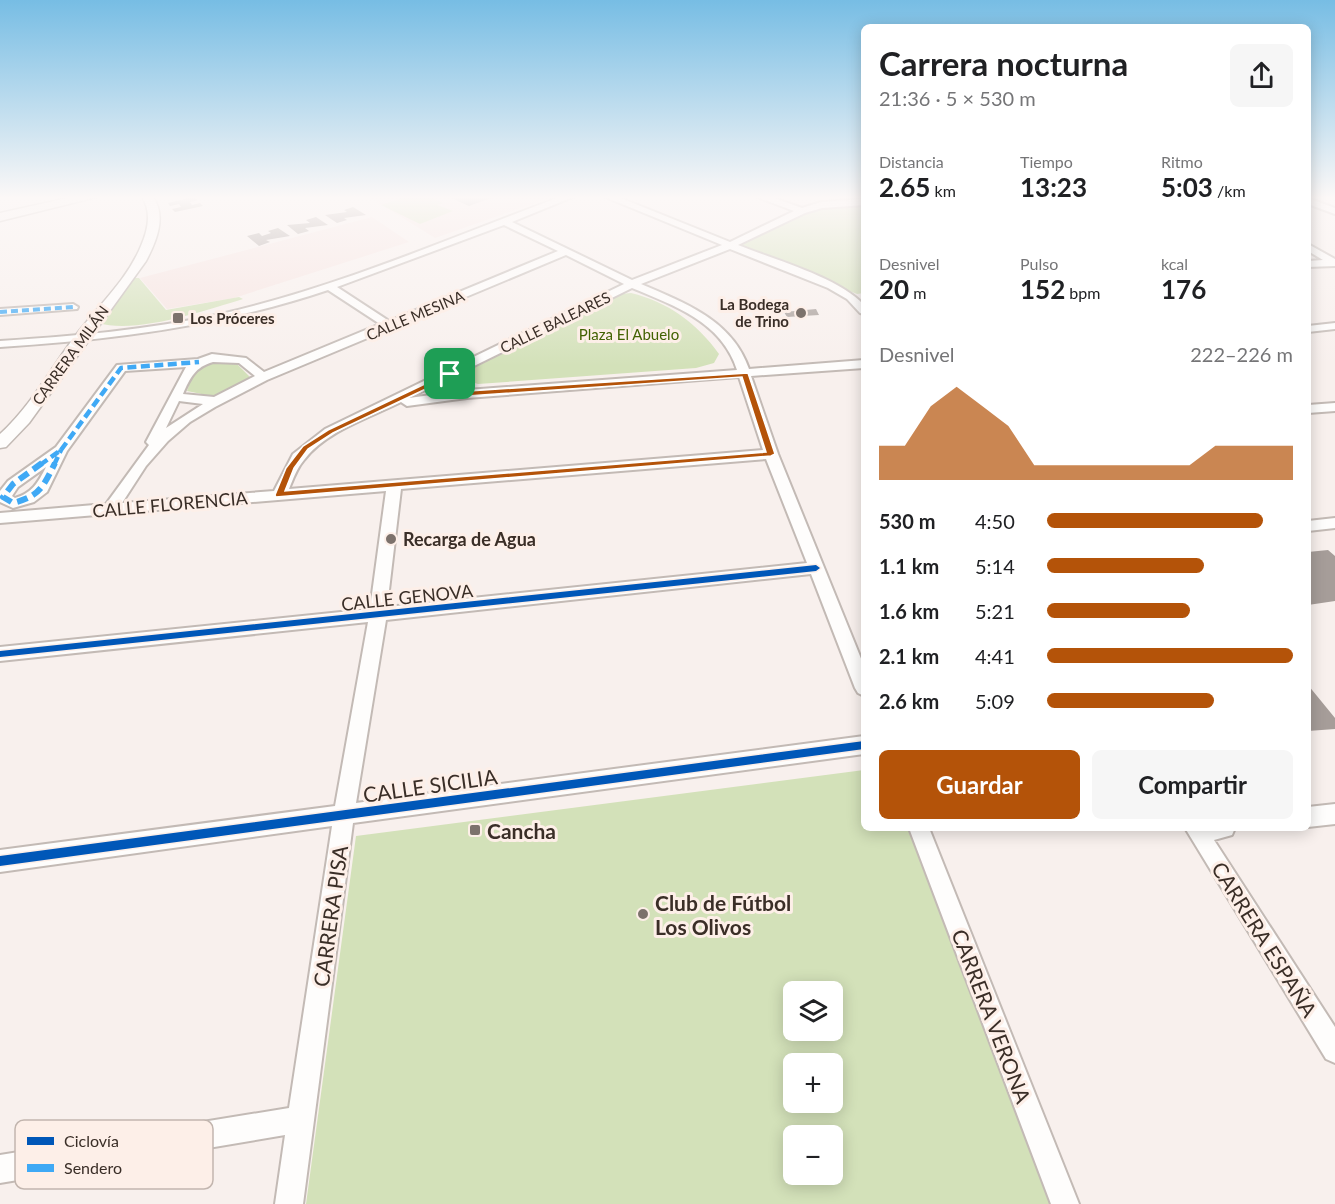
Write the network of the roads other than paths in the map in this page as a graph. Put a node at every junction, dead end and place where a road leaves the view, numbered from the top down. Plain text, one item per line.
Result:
1 (143, 253) edge
2 (417, 253) edge
3 (562, 253) edge
4 (571, 253) edge
5 (711, 253) edge
6 (748, 253) edge
7 (1318, 253) edge
8 (1334, 263) edge
9 (1311, 264) edge
10 (632, 284) junction
11 (328, 286) junction
12 (861, 296) edge
13 (850, 297) junction
14 (73, 307) dead end
15 (861, 308) edge
16 (0, 312) edge
17 (390, 326) junction
18 (1335, 326) edge
19 (1311, 328) edge
20 (81, 339) junction
21 (0, 344) edge
22 (199, 362) junction
23 (861, 364) edge
24 (450, 374) junction
25 (745, 374) junction
26 (263, 377) junction
27 (467, 394) junction
28 (175, 397) junction
29 (215, 401) junction
30 (388, 405) junction
31 (1335, 407) edge
32 (1311, 409) edge
33 (0, 443) edge
34 (61, 450) dead end
35 (771, 454) junction
36 (146, 456) junction
37 (394, 486) junction
38 (279, 495) junction
39 (110, 510) junction
40 (0, 519) edge
41 (1335, 523) edge
42 (1311, 526) edge
43 (816, 568) junction
44 (378, 615) junction
45 (0, 654) edge
46 (861, 680) edge
47 (861, 745) edge
48 (344, 814) junction
49 (1335, 814) edge
50 (1311, 817) edge
51 (920, 831) edge
52 (1197, 831) edge
53 (0, 861) edge
54 (1335, 1050) edge
55 (301, 1119) junction
56 (213, 1134) edge
57 (15, 1167) edge
58 (0, 1169) edge
59 (289, 1204) edge
60 (1065, 1204) edge

1 - 20 street, CARRERA MILÁN
2 - 11 street
3 - 17 street, CALLE MESINA
4 - 10 street
5 - 10 street, CALLE BALEARES
6 - 13 street
7 - 8 street
8 - 9 street
10 - 24 street, CALLE BALEARES
10 - 25 street
11 - 17 street
11 - 20 street
12 - 13 street
13 - 15 street
14 - 16 street
17 - 26 street, CALLE MESINA
18 - 19 street
20 - 21 street
20 - 33 street, CARRERA MILÁN
22 - 26 street
22 - 28 street, CALLE MESINA
22 - 34 street
23 - 25 street
24 - 27 street
24 - 30 street, CALLE BALEARES
25 - 27 street
25 - 35 street
26 - 29 street, CALLE MESINA
27 - 30 street
28 - 29 street
28 - 36 street, CALLE MESINA
29 - 36 street, CALLE MESINA
30 - 38 street, CALLE BALEARES
31 - 32 street
35 - 37 street, CALLE FLORENCIA
35 - 43 street
36 - 39 street, CALLE MESINA
37 - 38 street, CALLE FLORENCIA
37 - 44 street, CARRERA PISA
38 - 39 street, CALLE FLORENCIA
39 - 40 street, CALLE FLORENCIA
41 - 42 street
43 - 44 street, CALLE GENOVA
43 - 46 street
44 - 45 street, CALLE GENOVA
44 - 48 street, CARRERA PISA
47 - 48 street, CALLE SICILIA
48 - 53 street, CALLE SICILIA
48 - 55 street, CARRERA PISA
49 - 50 street
51 - 60 street, CARRERA VERONA
52 - 54 street, CARRERA ESPAÑA
55 - 56 street
55 - 59 street, CARRERA PISA
57 - 58 street

